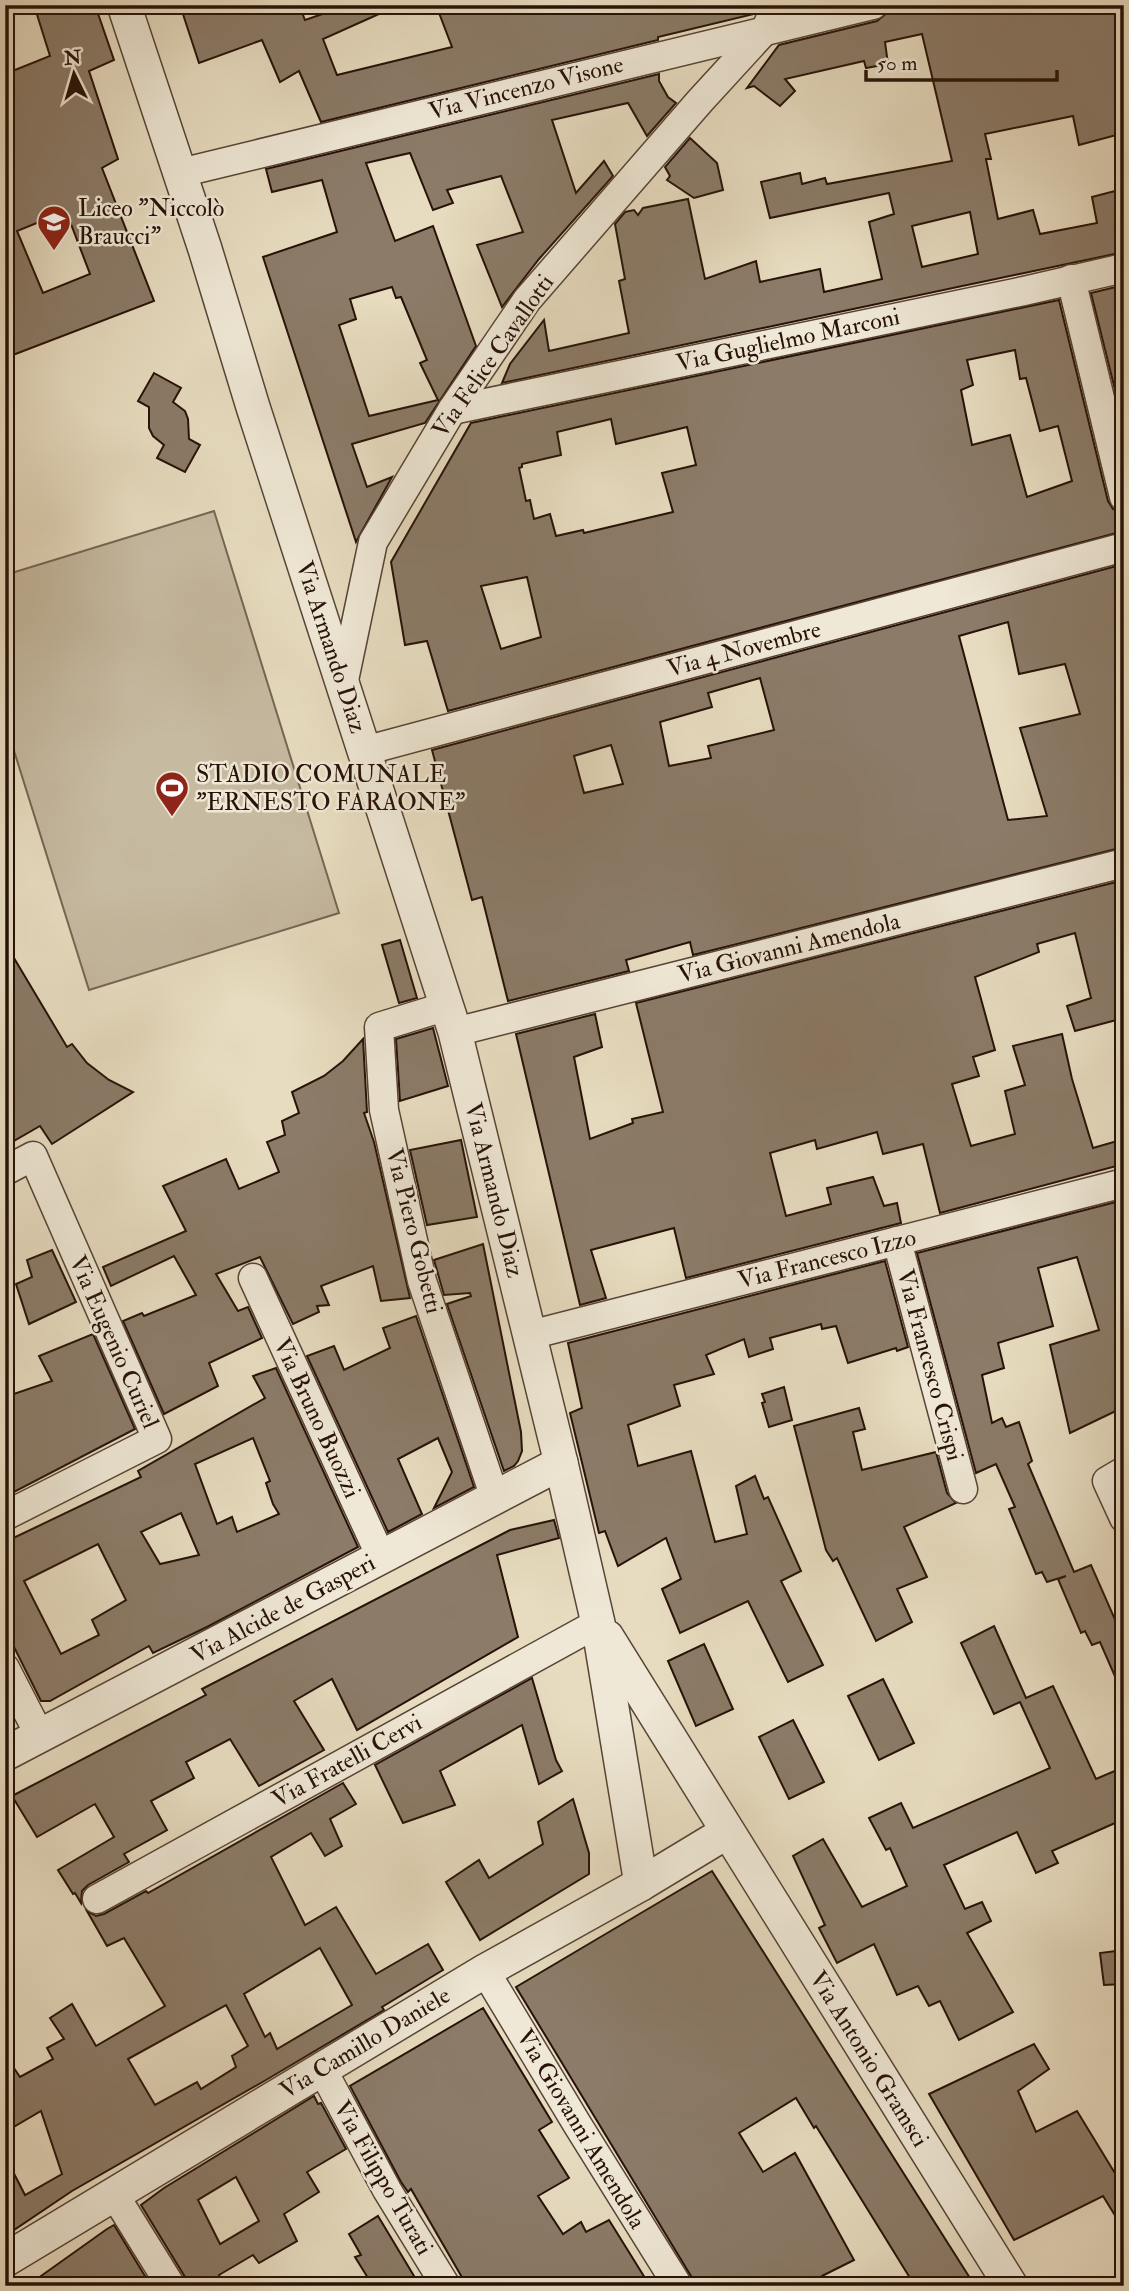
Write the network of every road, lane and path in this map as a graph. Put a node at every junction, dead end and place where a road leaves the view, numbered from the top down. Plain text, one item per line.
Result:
1 (124, 5) edge
2 (873, 5) edge
3 (771, 17) edge
4 (180, 173) junction
5 (1124, 268) edge
6 (1071, 279) junction
7 (452, 410) junction
8 (1124, 497) edge
9 (1124, 547) edge
10 (343, 685) junction
11 (364, 751) junction
12 (1124, 863) edge
13 (451, 1019) junction
14 (5, 1171) edge
15 (1124, 1183) edge
16 (897, 1241) junction
17 (253, 1278) dead end
18 (530, 1335) junction
19 (561, 1463) junction
20 (1124, 1471) edge
21 (963, 1489) dead end
22 (495, 1497) junction
23 (5, 1516) edge
24 (1124, 1518) edge
25 (381, 1557) junction
26 (598, 1623) junction
27 (5, 1668) edge
28 (666, 1731) junction
29 (40, 1736) junction
30 (618, 1741) junction
31 (5, 1754) edge
32 (727, 1832) junction
33 (642, 1884) junction
34 (97, 1899) dead end
35 (485, 1971) junction
36 (322, 2069) junction
37 (114, 2194) junction
38 (5, 2260) edge
39 (172, 2286) edge
40 (446, 2286) edge
41 (678, 2286) edge
42 (1011, 2286) edge

1 - 4 street, Via Armando Diaz
2 - 3 street, Via Vincenzo Visone
3 - 4 street, Via Vincenzo Visone
3 - 7 street, Via Felice Cavallotti
4 - 10 street, Via Armando Diaz
5 - 6 street, Via Guglielmo Marconi
6 - 7 street, Via Guglielmo Marconi
6 - 8 street
7 - 10 street, Via Felice Cavallotti
9 - 11 street, Via 4 Novembre
10 - 11 street, Via Armando Diaz
11 - 13 street, Via Armando Diaz
12 - 13 street, Via Giovanni Amendola
13 - 18 street, Via Armando Diaz
13 - 22 street, Via Piero Gobetti
14 - 23 street, Via Eugenio Curiel
15 - 16 street, Via Francesco Izzo
16 - 18 street, Via Francesco Izzo
16 - 21 street, Via Francesco Crispi
17 - 25 street, Via Bruno Buozzi
18 - 19 street, Via Armando Diaz
19 - 22 street, Via Alcide de Gasperi
19 - 26 street
20 - 24 street
22 - 25 street, Via Alcide de Gasperi
25 - 29 street, Via Alcide de Gasperi
26 - 28 street, Via Antonio Gramsci
26 - 30 street
26 - 34 street, Via Fratelli Cervi
27 - 29 street
28 - 30 street
28 - 32 street, Via Antonio Gramsci
29 - 31 street, Via Alcide de Gasperi
30 - 33 street
32 - 33 street, Via Camillo Daniele
32 - 42 street, Via Antonio Gramsci
33 - 35 street, Via Camillo Daniele
35 - 36 street, Via Camillo Daniele
35 - 41 street, Via Giovanni Amendola
36 - 37 street, Via Camillo Daniele
36 - 40 street, Via Filippo Turati
37 - 38 street, Via Camillo Daniele
37 - 39 street

